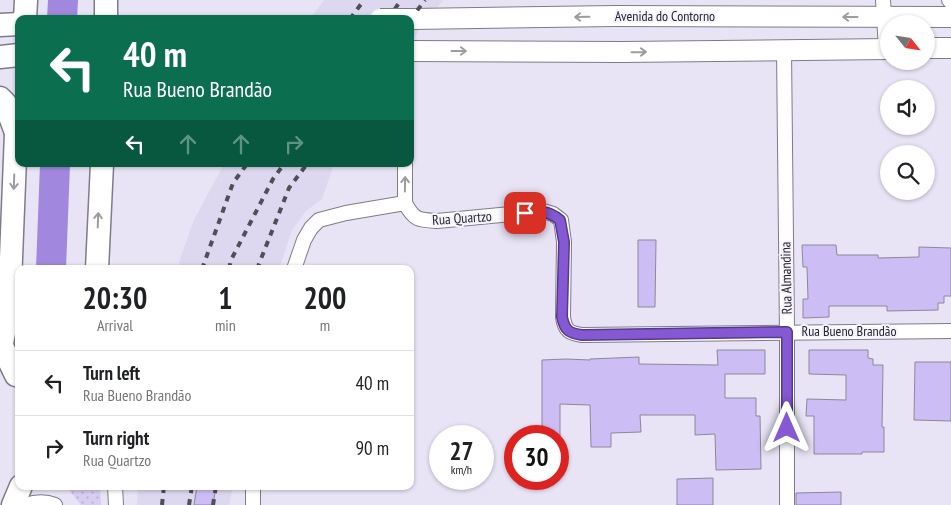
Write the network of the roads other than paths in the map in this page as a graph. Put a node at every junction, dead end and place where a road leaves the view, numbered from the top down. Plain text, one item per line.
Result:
1 (26, 0) edge
2 (106, 0) edge
3 (884, 8) edge
4 (25, 15) edge
5 (106, 15) edge
6 (951, 17) edge
7 (414, 18) edge
8 (15, 24) edge
9 (0, 25) edge
10 (880, 48) edge
11 (935, 48) edge
12 (951, 48) edge
13 (784, 50) junction
14 (414, 51) edge
15 (15, 55) edge
16 (0, 57) edge
17 (0, 98) edge
18 (15, 130) edge
19 (15, 158) edge
20 (102, 167) edge
21 (405, 167) edge
22 (404, 203) junction
23 (97, 265) edge
24 (295, 265) edge
25 (951, 330) edge
26 (568, 332) joint
27 (787, 332) junction
28 (1, 349) edge
29 (15, 373) edge
30 (19, 490) edge
31 (115, 490) edge
32 (253, 490) edge
33 (13, 505) edge
34 (26, 505) edge
35 (55, 505) edge
36 (116, 505) edge
37 (253, 505) edge
38 (787, 505) edge

1 - 4 main road
2 - 5 main road
3 - 6 main road, Avenida do Contorno
3 -> 7 main road, Avenida do Contorno, bridge
8 - 9 main road
10 - 13 main road
11 - 12 main road
14 -> 13 main road
13 - 27 street, Rua Almandina
15 - 16 main road
17 - 18 main road
19 -> 28 main road
23 -> 20 main road
22 -> 21 street
22 - 24 street
22 - 26 street, Rua Quartzo
25 - 27 street, Rua Bueno Brandão
26 - 27 street, Rua Bueno Brandão
27 - 38 street, Rua Almandina
28 - 29 main road
30 - 33 main road
31 - 36 street
32 - 37 street
34 - 35 street

